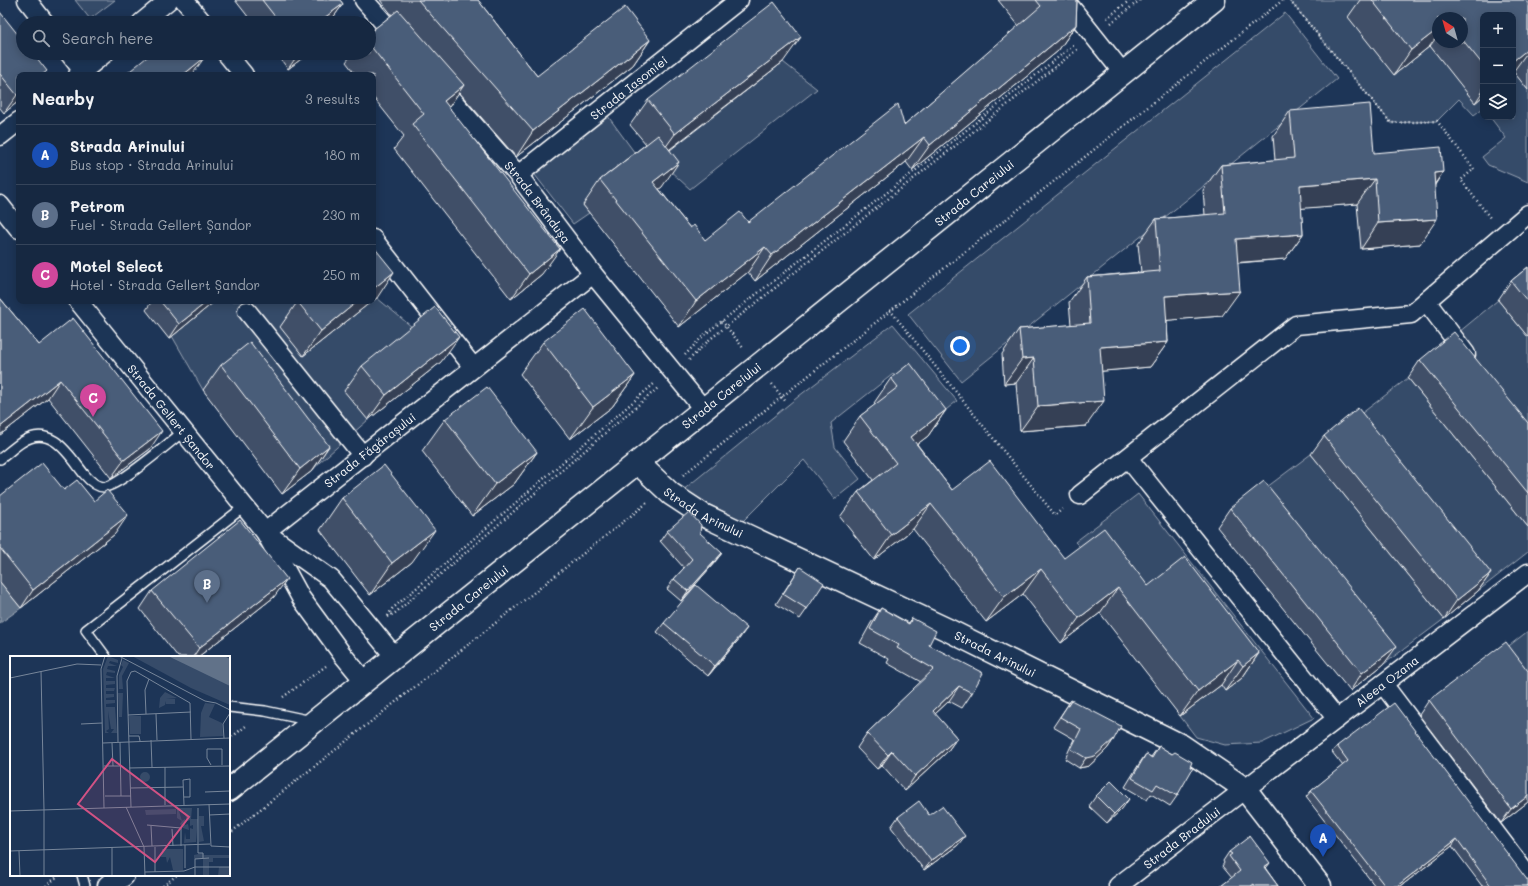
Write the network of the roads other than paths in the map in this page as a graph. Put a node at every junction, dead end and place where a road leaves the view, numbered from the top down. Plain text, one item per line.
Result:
1 (27, 0) edge
2 (169, 0) edge
3 (184, 0) edge
4 (364, 0) edge
5 (739, 0) edge
6 (1065, 0) edge
7 (1214, 0) edge
8 (40, 16) edge
9 (150, 16) edge
10 (197, 16) edge
11 (410, 52) edge
12 (73, 60) edge
13 (96, 60) edge
14 (232, 60) edge
15 (426, 70) edge
16 (79, 72) edge
17 (81, 72) edge
18 (242, 72) edge
19 (1123, 73) junction
20 (16, 123) edge
21 (0, 136) edge
22 (518, 175) junction
23 (0, 205) edge
24 (1528, 214) edge
25 (16, 225) edge
26 (376, 243) edge
27 (593, 274) junction
28 (1426, 301) junction
29 (80, 304) edge
30 (247, 311) dead end
31 (1476, 366) edge
32 (474, 367) junction
33 (704, 410) junction
34 (184, 431) junction
35 (363, 456) junction
36 (1128, 458) junction
37 (0, 459) edge
38 (638, 463) junction
39 (1080, 495) road end
40 (245, 506) junction
41 (266, 532) junction
42 (1528, 573) edge
43 (105, 656) edge
44 (395, 657) junction
45 (364, 682) junction
46 (1383, 684) junction
47 (230, 708) edge
48 (1337, 719) junction
49 (315, 722) junction
50 (230, 789) edge
51 (1246, 789) junction
52 (82, 876) edge
53 (122, 876) edge
54 (1528, 876) edge
55 (85, 886) edge
56 (109, 886) edge
57 (1118, 886) edge
58 (1320, 886) edge

1 - 8 street
2 - 9 street
3 - 10 street
4 - 11 street
5 - 22 street, Strada Iasomiei
6 - 19 street
7 - 19 main road, Strada Careiului
12 - 16 street
13 - 17 street
14 - 18 street
15 - 22 street, Strada Brândușa
19 - 33 main road, Strada Careiului
20 - 21 street
22 - 27 street, Strada Brândușa
23 - 25 street
24 - 28 street
26 - 32 street
27 - 32 street, Strada Făgărașului
27 - 33 street, Strada Brândușa
28 - 31 street
28 - 36 street
29 - 34 street, Strada Gellert Șandor
30 - 35 street
32 - 35 street, Strada Făgărașului
33 - 38 main road, Strada Careiului
34 - 37 lane
34 - 40 street, Strada Gellert Șandor
35 - 41 street, Strada Făgărașului
36 - 39 street
36 - 48 street
38 - 44 main road, Strada Careiului
38 - 51 main road, Strada Arinului
40 - 41 street, Strada Gellert Șandor
40 - 43 lane
41 - 44 street, Strada Gellert Șandor
41 - 45 street, Strada Gellert Șandor
42 - 46 street, Aleea Ozana
44 - 45 main road, Strada Careiului
45 - 49 main road, Strada Careiului
46 - 48 street, Aleea Ozana
46 - 54 street
47 - 49 lane
48 - 51 street, Aleea Ozana
49 - 50 main road, Strada Careiului
51 - 57 street, Strada Bradului
51 - 58 main road, Strada Arinului
52 - 55 lane
53 - 56 main road

